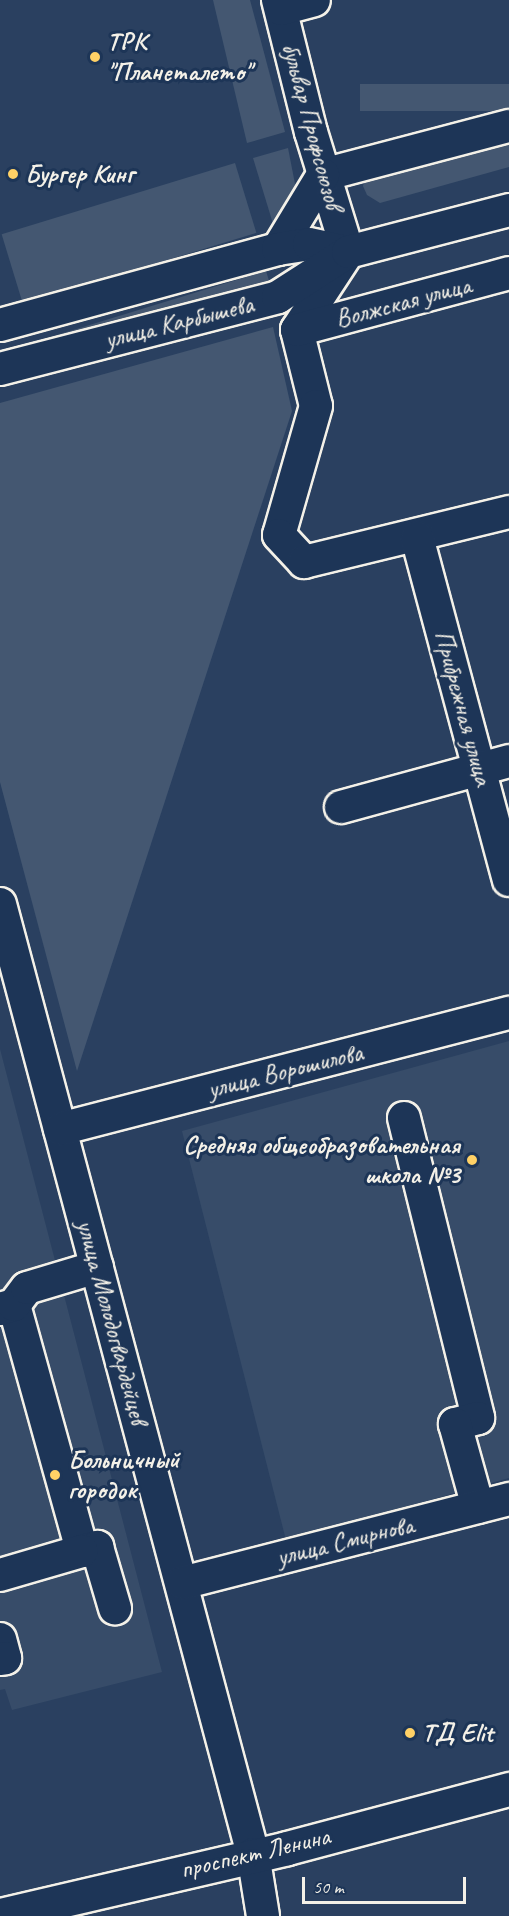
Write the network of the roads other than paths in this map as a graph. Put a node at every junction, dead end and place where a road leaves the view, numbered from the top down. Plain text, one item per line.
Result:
1 (314, 0) edge
2 (279, 4) edge
3 (509, 126) edge
4 (323, 174) junction
5 (509, 210) edge
6 (278, 249) junction
7 (348, 252) junction
8 (509, 273) edge
9 (0, 325) edge
10 (297, 330) junction
11 (0, 369) edge
12 (509, 512) edge
13 (417, 537) junction
14 (494, 765) edge
15 (341, 807) dead end
16 (509, 880) edge
17 (0, 904) edge
18 (509, 1013) edge
19 (404, 1118) dead end
20 (60, 1128) junction
21 (98, 1267) junction
22 (7, 1307) edge
23 (509, 1499) edge
24 (478, 1507) junction
25 (82, 1551) junction
26 (0, 1575) edge
27 (182, 1583) junction
28 (115, 1608) dead end
29 (0, 1640) edge
30 (0, 1659) edge
31 (509, 1789) edge
32 (253, 1854) junction
33 (0, 1915) edge
34 (263, 1916) edge

1 - 2 street
2 - 4 street, бульвар Профсоюзов
3 - 4 street
4 - 6 street
4 - 7 street, бульвар Профсоюзов
5 - 7 street, улица Карбышева
6 - 7 street, улица Карбышева
6 - 9 street, улица Карбышева
7 - 10 street
7 - 11 street, улица Карбышева
8 - 10 street, Волжская улица
10 - 13 street
12 - 13 street
13 - 14 street, Прибрежная улица
14 - 15 street
14 - 16 street, Прибрежная улица
17 - 20 street, улица Молодогвардейцев
18 - 20 street, улица Ворошилова
19 - 24 street
20 - 21 street, улица Молодогвардейцев
21 - 22 street
21 - 27 street, улица Молодогвардейцев
22 - 25 street
23 - 24 street, улица Смирнова
24 - 27 street, улица Смирнова
25 - 26 street
25 - 28 street
27 - 32 street, улица Молодогвардейцев
29 - 30 street
31 - 32 main road, проспект Ленина
32 - 33 main road, проспект Ленина
32 - 34 street, улица Молодогвардейцев

